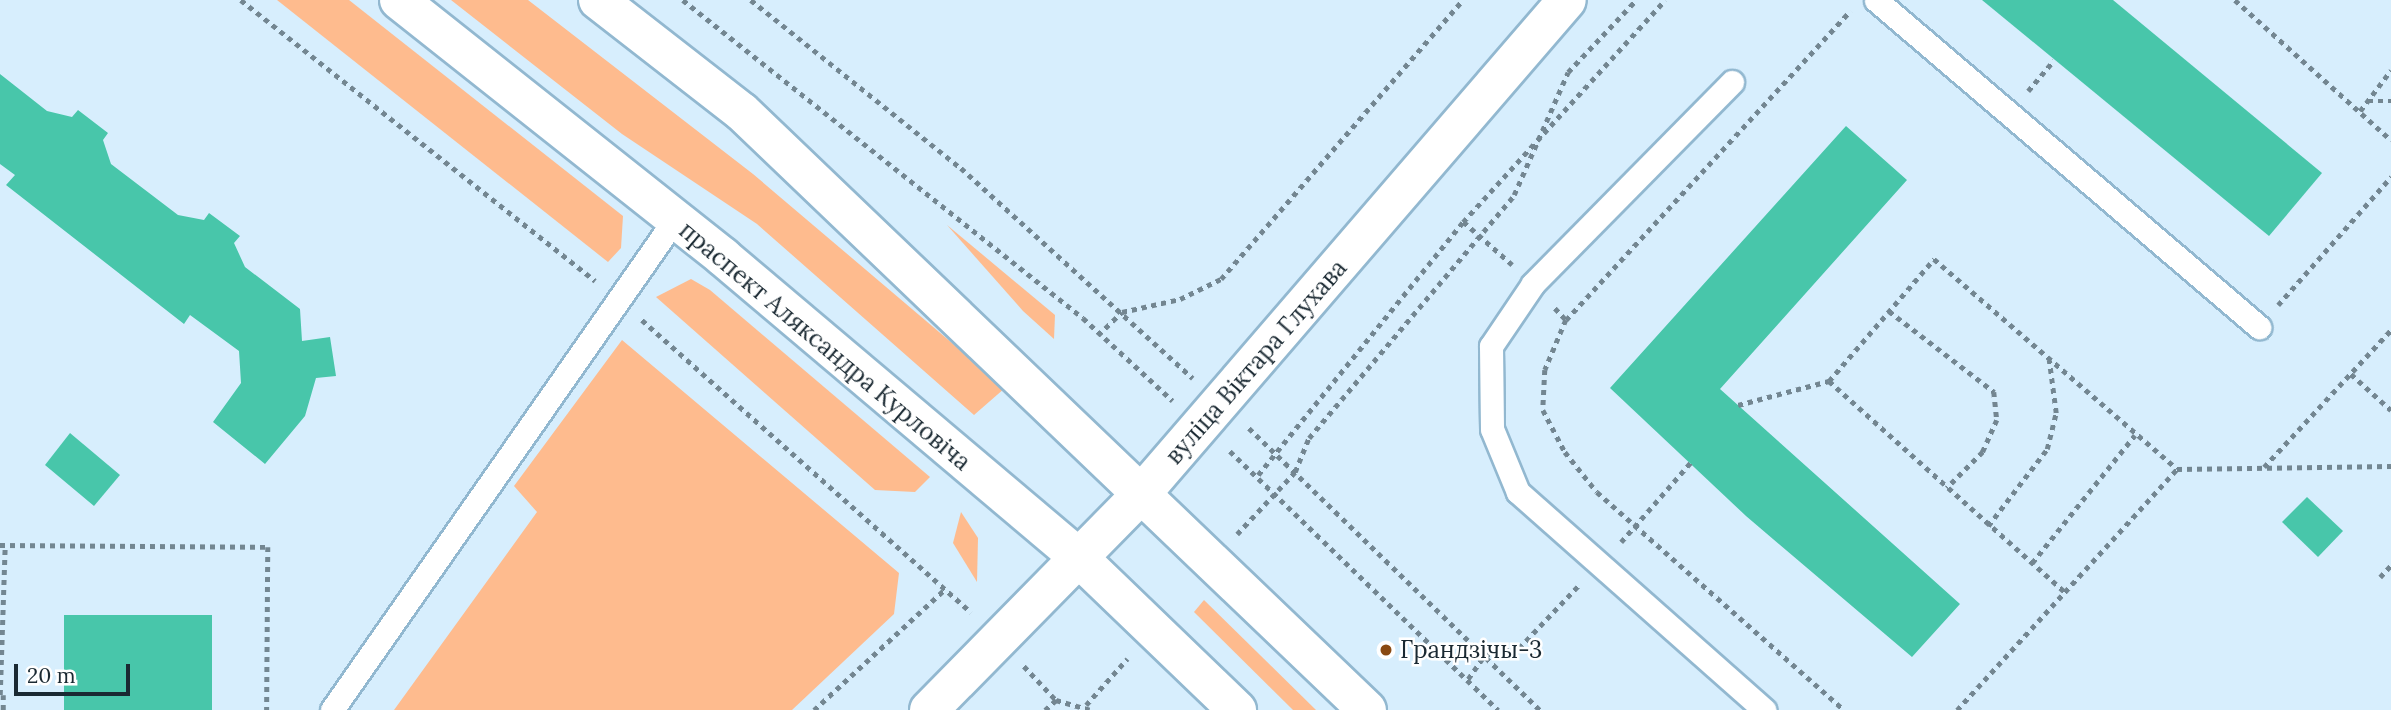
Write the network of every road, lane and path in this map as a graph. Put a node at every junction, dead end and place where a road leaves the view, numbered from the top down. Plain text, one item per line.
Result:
1 (241, 0) edge
2 (399, 0) edge
3 (598, 0) edge
4 (683, 0) edge
5 (751, 0) edge
6 (1463, 0) edge
7 (1567, 0) edge
8 (1636, 0) edge
9 (1665, 0) edge
10 (1859, 0) edge
11 (1876, 0) edge
12 (2235, 0) edge
13 (1814, 53) dead end
14 (2054, 60) dead end
15 (2391, 70) edge
16 (1732, 82) dead end
17 (2367, 101) junction
18 (2391, 102) edge
19 (2359, 111) junction
20 (2009, 113) junction
21 (1539, 137) junction
22 (2391, 140) edge
23 (2391, 177) edge
24 (675, 219) junction
25 (1463, 222) dead end
26 (618, 299) junction
27 (1889, 311) junction
28 (1122, 312) junction
29 (1566, 320) dead end
30 (2259, 327) joint
31 (2391, 330) edge
32 (2049, 360) junction
33 (2351, 373) junction
34 (1829, 381) junction
35 (1738, 405) dead end
36 (2391, 410) edge
37 (2135, 435) junction
38 (1692, 461) dead end
39 (2391, 466) edge
40 (2264, 468) junction
41 (2177, 469) junction
42 (1295, 472) junction
43 (1258, 475) dead end
44 (1947, 488) junction
45 (1143, 492) junction
46 (1637, 525) junction
47 (1989, 526) junction
48 (3, 545) edge
49 (1080, 559) junction
50 (2032, 563) junction
51 (2391, 565) edge
52 (1597, 566) junction
53 (2379, 577) dead end
54 (944, 590) junction
55 (2066, 593) junction
56 (974, 614) dead end
57 (3, 624) edge
58 (1485, 655) junction
59 (1018, 660) dead end
60 (1468, 678) junction
61 (2, 695) edge
62 (1056, 700) junction
63 (3, 710) edge
64 (267, 710) edge
65 (332, 710) edge
66 (814, 710) edge
67 (929, 710) edge
68 (1045, 710) edge
69 (1090, 710) edge
70 (1237, 710) edge
71 (1367, 710) edge
72 (1498, 710) edge
73 (1540, 710) edge
74 (1764, 710) edge
75 (1844, 710) edge
76 (1957, 710) edge

1 - 26 path
2 - 24 street, праспект Аляксандра Курловіча
3 - 45 street
4 - 28 path
5 - 28 path
6 - 28 path
7 - 45 street, вуліца Віктара Глухава
8 - 21 path
9 - 21 path
10 - 13 path
11 - 20 lane
12 - 19 path
14 - 20 path
15 - 17 path
16 - 52 lane
17 - 18 path
17 - 19 path
19 - 22 path
20 - 30 lane
21 - 42 path
23 - 30 path
24 - 26 lane
24 - 49 street, праспект Аляксандра Курловіча
25 - 43 path
26 - 54 path
26 - 65 lane
27 - 32 path
27 - 34 path
27 - 44 path
29 - 46 path
31 - 33 path
32 - 37 path
32 - 47 path
33 - 36 path
33 - 40 path
34 - 35 path
34 - 44 path
37 - 41 path
37 - 50 path
38 - 46 path
39 - 40 path
40 - 41 path
41 - 55 path
42 - 58 path
42 - 60 path
44 - 47 path
45 - 49 street, вуліца Віктара Глухава
45 - 71 street
46 - 52 path
46 - 75 path
47 - 50 path
48 - 57 path
48 - 64 path
49 - 67 street, вуліца Віктара Глухава
49 - 70 street, праспект Аляксандра Курловіча
50 - 55 path
51 - 53 path
52 - 58 path
52 - 74 lane
54 - 56 path
54 - 66 path
55 - 76 path
57 - 61 path
58 - 60 path
58 - 73 path
59 - 62 path
60 - 72 path
61 - 63 path
62 - 68 path
62 - 69 path

